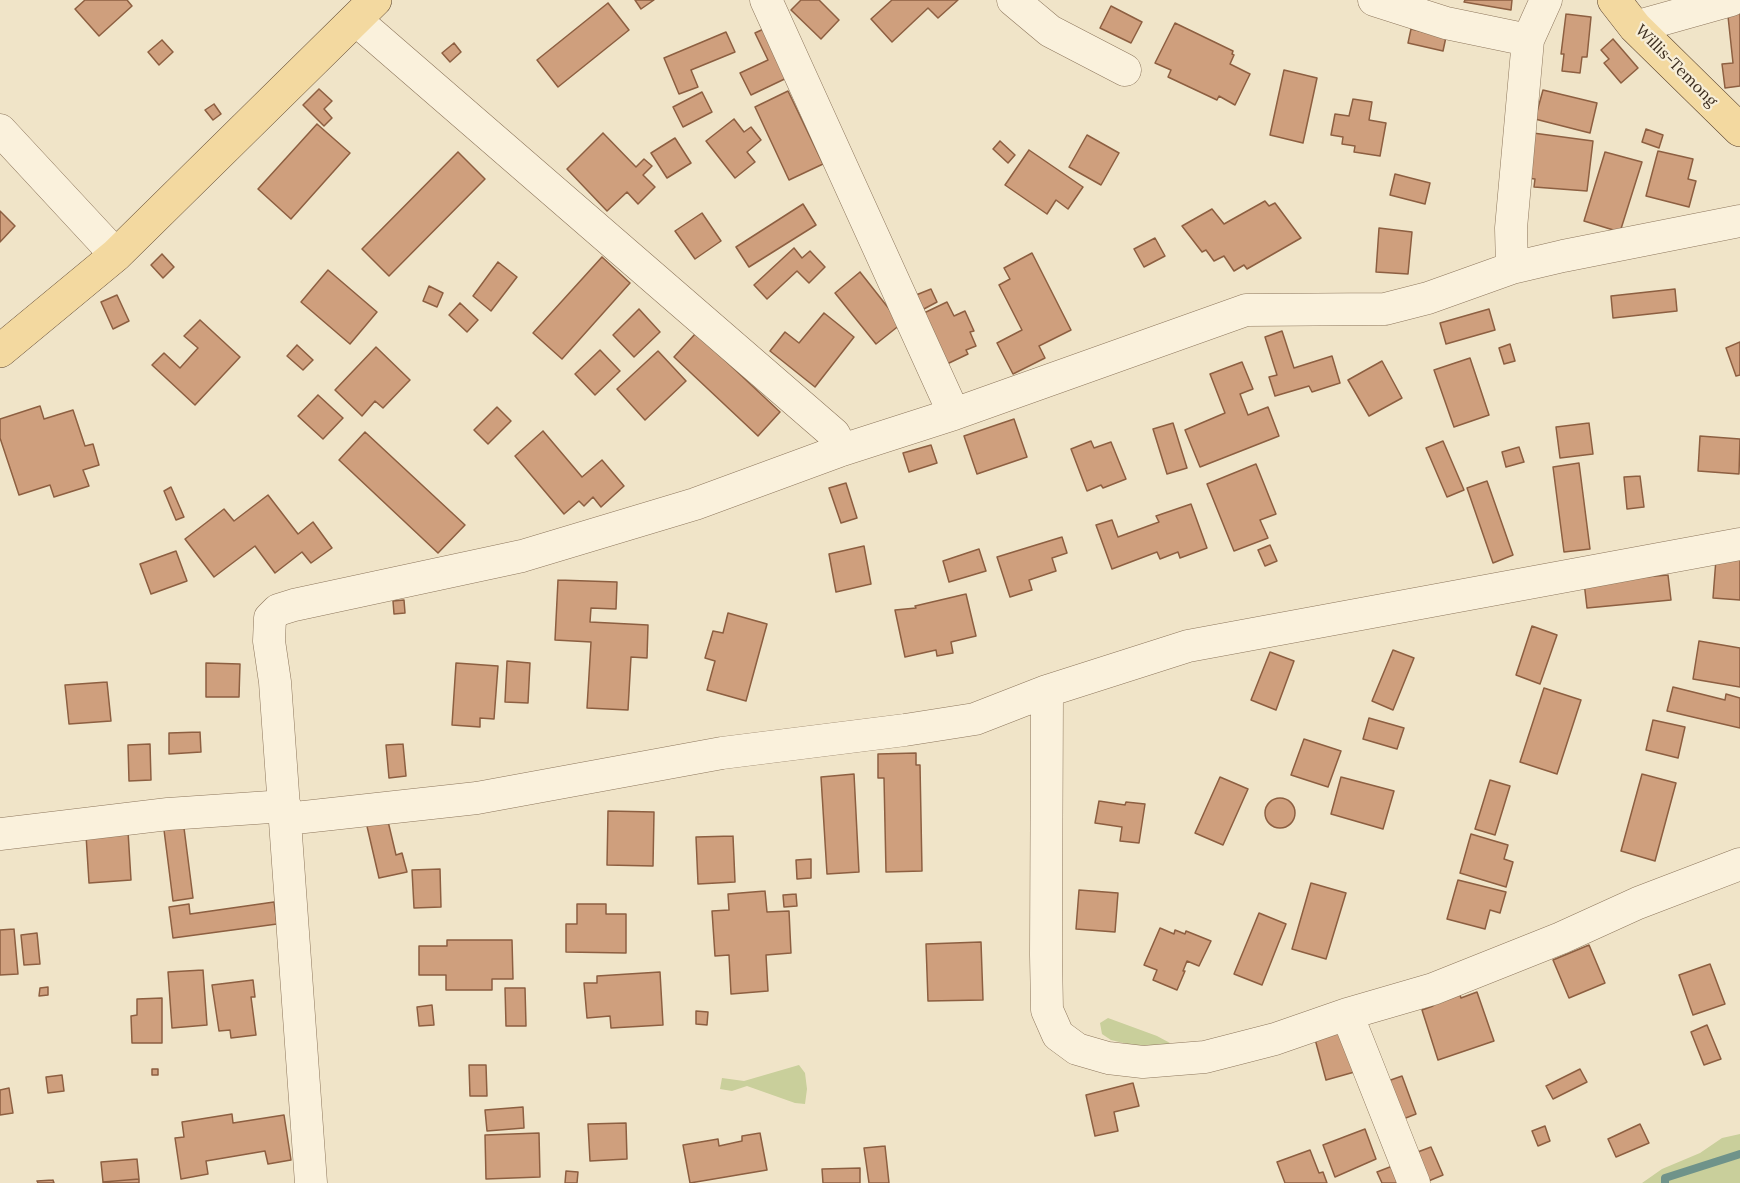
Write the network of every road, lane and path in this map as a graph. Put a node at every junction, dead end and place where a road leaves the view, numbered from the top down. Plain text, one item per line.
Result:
1 (766, 0) edge
2 (1012, 0) edge
3 (1374, 0) edge
4 (1546, 0) edge
5 (1614, 0) edge
6 (1731, 0) edge
7 (366, 10) edge
8 (1635, 27) junction
9 (1528, 40) junction
10 (1125, 70) dead end
11 (0, 130) edge
12 (1740, 130) edge
13 (1740, 221) edge
14 (116, 255) junction
15 (1512, 268) junction
16 (0, 351) edge
17 (954, 414) junction
18 (842, 450) junction
19 (1740, 544) edge
20 (1047, 691) junction
21 (286, 812) junction
22 (0, 834) edge
23 (1740, 864) edge
24 (1347, 1014) junction
25 (311, 1183) edge
26 (1414, 1183) edge

1 - 17 street
2 - 10 street
3 - 9 street
4 - 9 street
5 - 8 main road, Willis-Temong
6 - 8 street
7 - 14 main road
7 - 18 street
8 - 12 main road, Willis-Temong
9 - 15 street
11 - 14 street
13 - 15 street
14 - 16 main road
15 - 17 street
17 - 18 street
18 - 21 street
19 - 20 street
20 - 21 street
20 - 24 street
21 - 22 street
21 - 25 street
23 - 24 street
24 - 26 street

